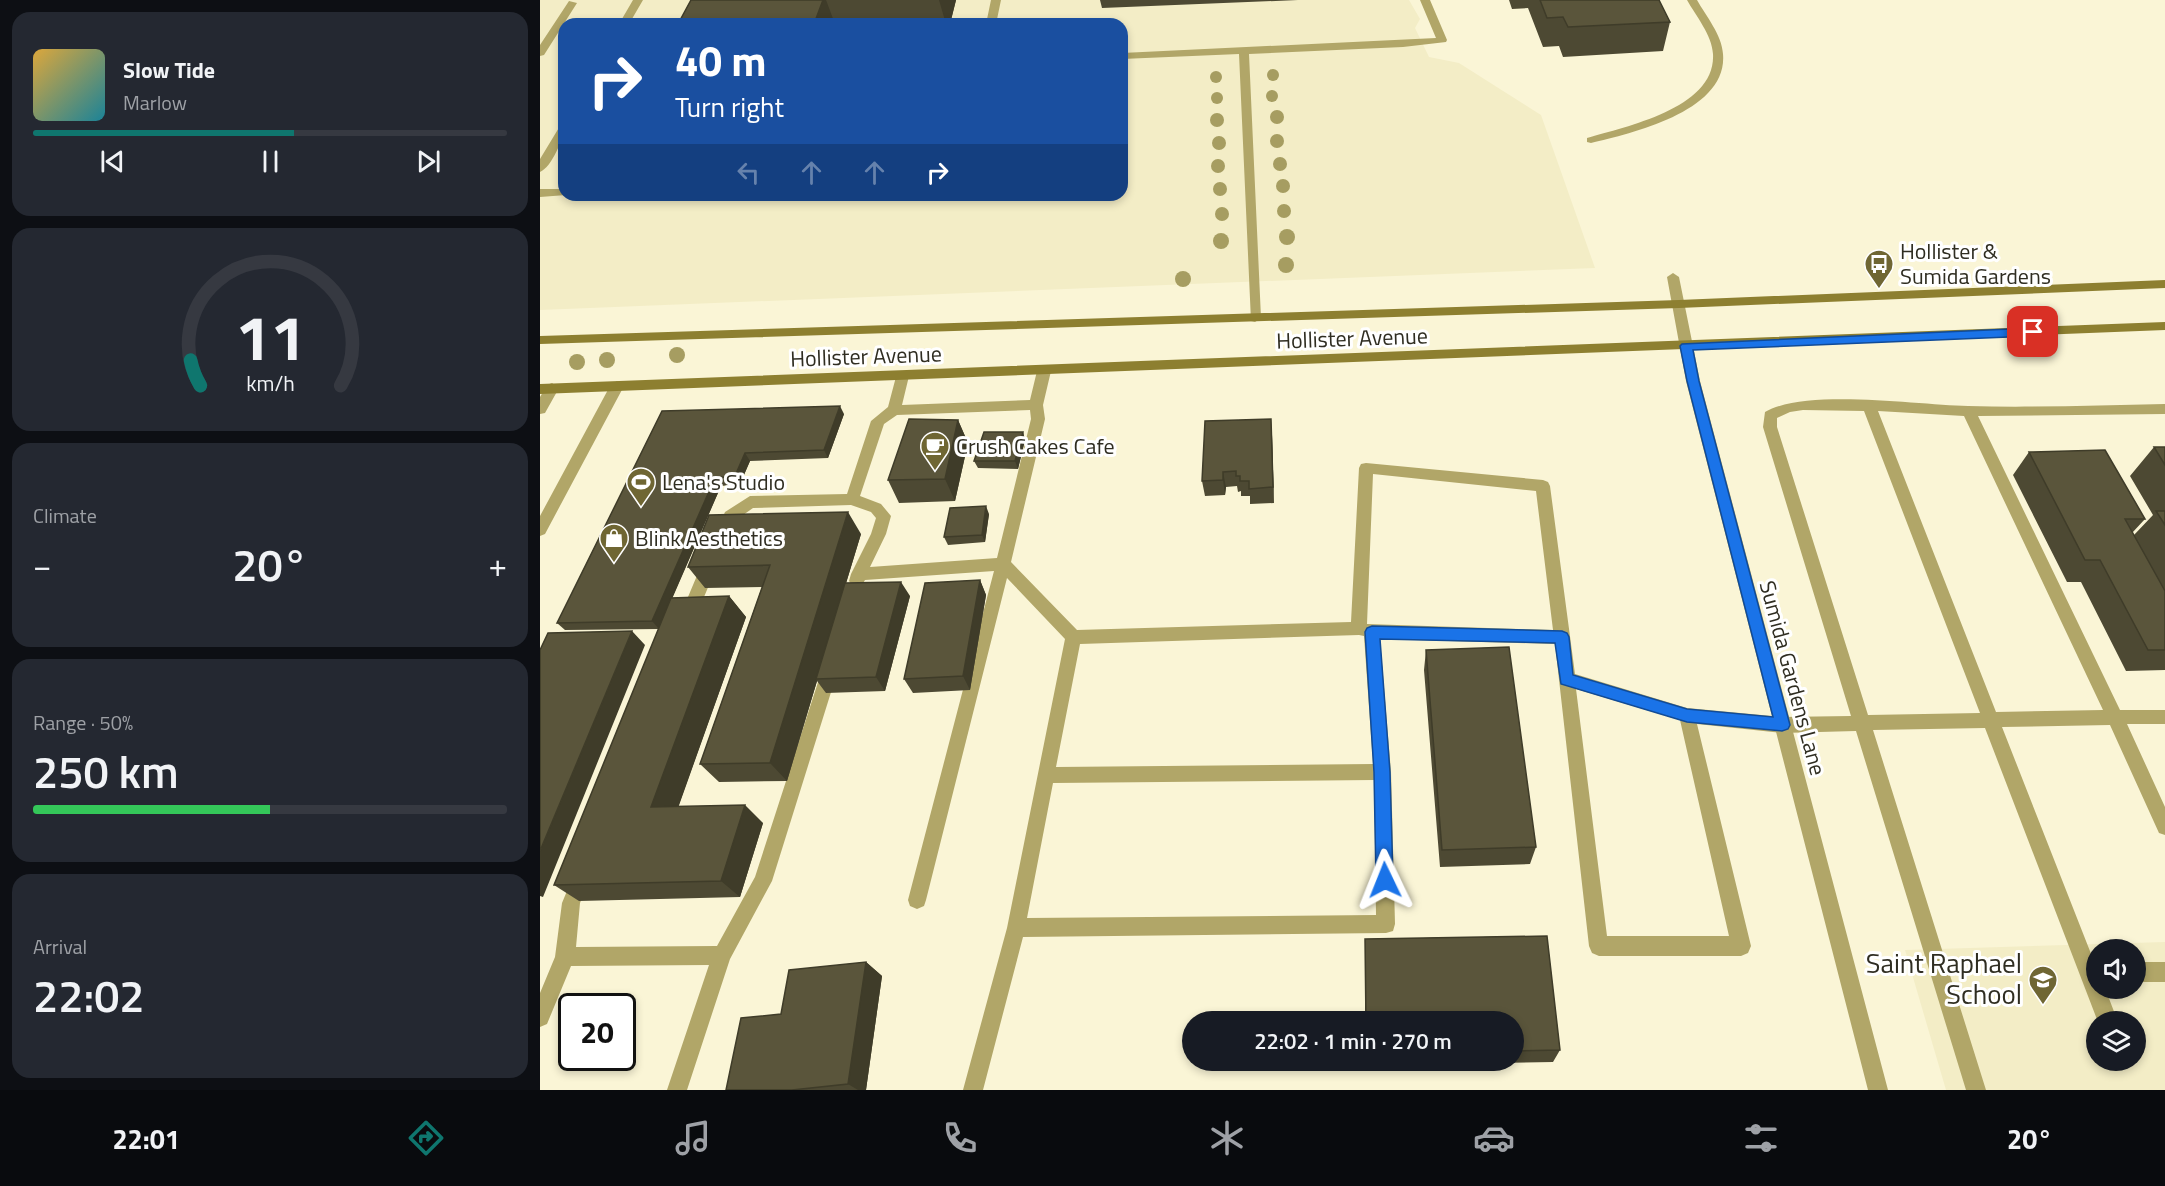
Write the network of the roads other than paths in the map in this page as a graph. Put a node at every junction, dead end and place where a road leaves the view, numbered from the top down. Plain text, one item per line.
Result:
1 (638, 0) edge
2 (996, 0) edge
3 (1425, 0) edge
4 (1692, 0) edge
5 (572, 3) dead end
6 (562, 18) edge
7 (628, 18) edge
8 (992, 18) edge
9 (558, 25) edge
10 (1244, 51) junction
11 (540, 53) edge
12 (1128, 56) edge
13 (558, 138) edge
14 (1591, 140) dead end
15 (540, 169) edge
16 (558, 192) edge
17 (540, 193) edge
18 (1673, 277) dead end
19 (2165, 284) edge
20 (1679, 304) junction
21 (1255, 318) junction
22 (2165, 326) edge
23 (540, 340) edge
24 (1686, 346) junction
25 (1044, 370) junction
26 (902, 376) junction
27 (617, 386) junction
28 (546, 388) edge
29 (1036, 405) junction
30 (1869, 406) junction
31 (540, 409) edge
32 (2165, 409) edge
33 (894, 410) junction
34 (1969, 411) junction
35 (852, 499) junction
36 (540, 530) edge
37 (1003, 564) junction
38 (859, 574) junction
39 (852, 596) edge
40 (1366, 630) junction
41 (680, 634) edge
42 (1074, 636) junction
43 (1562, 637) junction
44 (833, 662) edge
45 (1566, 679) junction
46 (1687, 715) junction
47 (2115, 717) junction
48 (2165, 717) edge
49 (1989, 719) junction
50 (1862, 722) junction
51 (1782, 725) junction
52 (1382, 772) junction
53 (1047, 775) junction
54 (2165, 827) edge
55 (587, 861) edge
56 (917, 900) dead end
57 (1016, 928) junction
58 (2086, 954) edge
59 (722, 955) junction
60 (565, 957) junction
61 (2146, 972) edge
62 (2165, 972) edge
63 (540, 1017) edge
64 (677, 1090) edge
65 (973, 1090) edge
66 (1878, 1090) edge
67 (1976, 1090) edge

1 - 7 street
2 - 8 street
3 - 10 street
4 - 14 street
5 - 6 street
9 - 11 street
10 - 12 street
10 - 21 street
13 - 15 street
16 - 17 street
18 - 20 street, Sumida Gardens Lane
19 - 20 main road, Hollister Avenue
20 - 21 main road, Hollister Avenue
20 - 24 street, Sumida Gardens Lane
21 - 23 main road, Hollister Avenue
22 - 24 main road, Hollister Avenue
24 - 25 main road, Hollister Avenue
24 - 51 street, Sumida Gardens Lane
25 - 26 main road, Hollister Avenue
25 - 29 street
26 - 27 main road, Hollister Avenue
26 - 33 street
27 - 28 main road, Hollister Avenue
27 - 36 street
28 - 31 street
29 - 33 street
29 - 37 street
30 - 34 street
30 - 49 street
30 - 50 street
32 - 34 street
33 - 35 street
34 - 47 street
35 - 38 street
35 - 41 street
37 - 38 street
37 - 42 street
37 - 56 street
38 - 39 street
40 - 42 street
40 - 43 street
40 - 43 street
40 - 52 street
42 - 53 street
43 - 45 street
44 - 59 street
45 - 46 street
45 - 46 street
46 - 51 street
47 - 48 street
47 - 49 street
47 - 54 street
49 - 50 street
49 - 58 street
50 - 51 street
50 - 67 street
51 - 66 street, Sumida Gardens Lane
52 - 53 street
52 - 57 street
53 - 57 street
55 - 60 street
57 - 65 street
59 - 60 street
59 - 64 street
60 - 63 street
61 - 62 street

